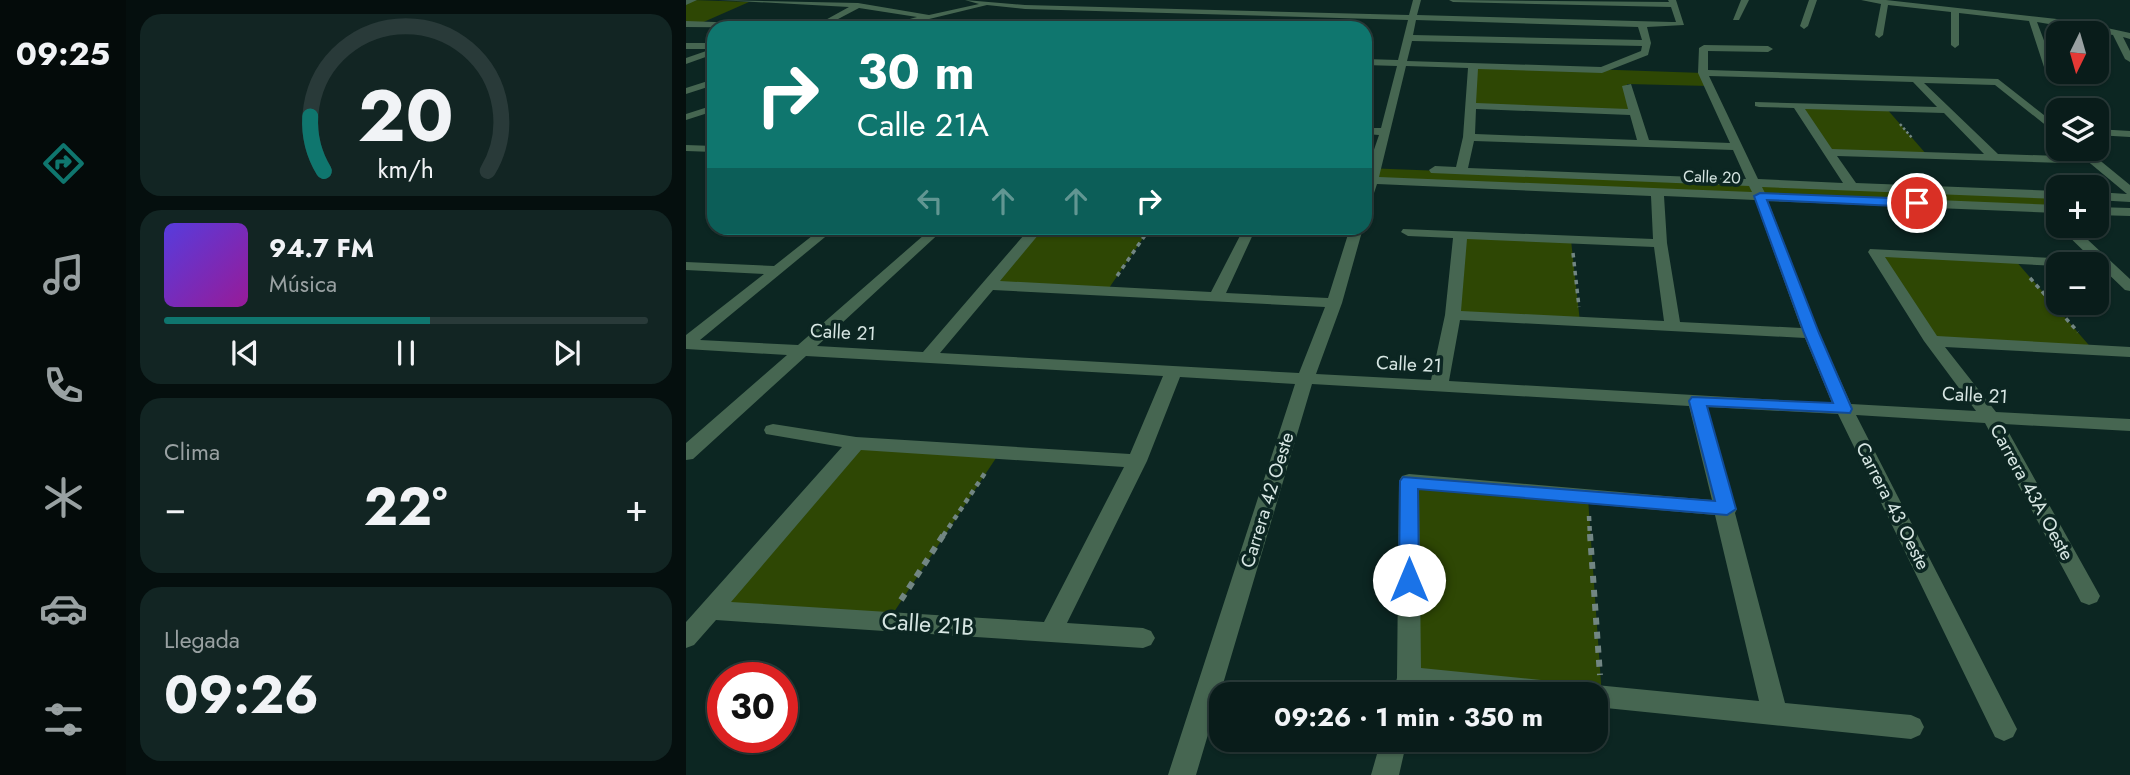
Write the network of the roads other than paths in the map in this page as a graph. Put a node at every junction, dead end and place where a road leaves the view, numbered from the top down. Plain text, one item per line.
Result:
1 (693, 0) edge
2 (722, 0) edge
3 (867, 0) edge
4 (969, 0) edge
5 (1021, 0) edge
6 (1417, 0) edge
7 (1453, 0) edge
8 (1745, 0) edge
9 (1813, 0) edge
10 (1865, 0) edge
11 (749, 2) junction
12 (1885, 2) junction
13 (686, 3) edge
14 (803, 3) junction
15 (1001, 3) edge
16 (1674, 3) edge
17 (988, 4) junction
18 (858, 5) junction
19 (1955, 10) junction
20 (928, 17) junction
21 (1736, 18) dead end
22 (1412, 19) junction
23 (2032, 19) junction
24 (766, 21) edge
25 (828, 21) edge
26 (911, 21) edge
27 (933, 21) edge
28 (686, 24) edge
29 (699, 24) junction
30 (707, 24) edge
31 (1642, 25) junction
32 (1804, 26) dead end
33 (2116, 33) junction
34 (1879, 35) dead end
35 (2130, 36) edge
36 (1409, 38) junction
37 (1647, 43) junction
38 (1955, 44) dead end
39 (686, 46) edge
40 (707, 48) edge
41 (1768, 49) dead end
42 (707, 52) edge
43 (2046, 59) edge
44 (2130, 59) edge
45 (686, 61) edge
46 (1372, 61) edge
47 (1402, 63) junction
48 (1474, 65) junction
49 (1703, 73) junction
50 (707, 77) edge
51 (1915, 79) junction
52 (686, 83) edge
53 (707, 84) edge
54 (1627, 86) dead end
55 (686, 90) edge
56 (1759, 104) dead end
57 (1797, 105) junction
58 (1472, 106) junction
59 (707, 110) edge
60 (1947, 110) junction
61 (1634, 111) junction
62 (686, 117) edge
63 (2046, 121) edge
64 (1372, 131) edge
65 (1386, 132) junction
66 (2109, 133) edge
67 (2130, 134) edge
68 (1469, 137) junction
69 (686, 140) edge
70 (707, 141) edge
71 (1644, 144) junction
72 (1737, 147) junction
73 (686, 148) edge
74 (707, 149) edge
75 (1828, 152) junction
76 (1995, 158) junction
77 (2046, 160) edge
78 (2094, 161) edge
79 (1372, 167) edge
80 (1461, 171) junction
81 (1372, 174) edge
82 (1372, 174) edge
83 (1852, 187) junction
84 (1756, 190) junction
85 (2130, 191) edge
86 (1657, 192) junction
87 (2046, 195) edge
88 (2109, 197) edge
89 (2130, 198) edge
90 (2046, 209) edge
91 (2109, 211) edge
92 (2130, 212) edge
93 (1408, 232) dead end
94 (821, 235) edge
95 (931, 235) edge
96 (1031, 235) edge
97 (1247, 235) edge
98 (1355, 235) edge
99 (1460, 235) junction
100 (2076, 238) edge
101 (1660, 243) junction
102 (2088, 252) edge
103 (2046, 261) edge
104 (686, 266) edge
105 (777, 271) junction
106 (2109, 271) edge
107 (989, 285) junction
108 (2130, 287) edge
109 (1217, 296) junction
110 (1334, 303) junction
111 (1453, 316) junction
112 (1673, 327) junction
113 (1811, 333) junction
114 (1932, 341) junction
115 (686, 343) edge
116 (802, 351) junction
117 (2130, 352) edge
118 (928, 358) junction
119 (1174, 371) junction
120 (1305, 379) junction
121 (1439, 386) junction
122 (1698, 401) junction
123 (1844, 409) junction
124 (1991, 417) junction
125 (2130, 425) edge
126 (773, 430) dead end
127 (856, 443) junction
128 (686, 454) edge
129 (1137, 461) junction
130 (1727, 509) junction
131 (2089, 596) dead end
132 (712, 610) junction
133 (1051, 632) junction
134 (686, 638) edge
135 (1143, 638) dead end
136 (1407, 682) edge
137 (1608, 698) edge
138 (1775, 714) junction
139 (1911, 727) dead end
140 (2004, 729) dead end
141 (1391, 752) edge
142 (1182, 775) edge
143 (1385, 775) edge

1 - 13 street
2 - 11 street
3 - 18 street
4 - 17 street
5 - 15 street
6 - 22 street
7 - 16 street
8 - 21 street
9 - 32 street
10 - 12 street
11 - 14 street
11 - 29 street
12 - 19 street
12 - 34 street
14 - 18 street
14 - 24 street
15 - 17 street
15 - 22 street
15 - 27 street
16 - 31 street
17 - 20 street
18 - 20 street
18 - 25 street
19 - 23 street
19 - 38 street
20 - 26 street
22 - 31 street
22 - 36 street
23 - 33 street
23 - 43 street
28 - 29 street
29 - 30 street
31 - 37 street
33 - 35 street
33 - 44 street
36 - 37 street
36 - 47 street
37 - 48 street
39 - 40 street
41 - 49 street
42 - 45 street
46 - 47 street
47 - 48 street
47 - 65 street
48 - 58 street
49 - 51 street
49 - 72 street, Carrera 43 Oeste
50 - 52 street
51 - 60 street
51 - 63 street
53 - 55 street
54 - 61 street
56 - 57 street
57 - 60 street
57 - 75 street
58 - 61 street
58 - 68 street
59 - 62 street
60 - 76 street
61 - 71 street
64 - 65 street
65 - 79 street
66 - 67 street
68 - 71 street
68 - 80 street
69 - 70 street
71 - 72 street
72 - 84 street, Carrera 43 Oeste
73 - 74 street
75 - 76 street
75 - 83 street
76 - 77 street
78 - 85 street
80 - 81 street, Calle 20
80 - 84 street, Calle 20
82 - 86 street, Calle 20
83 - 84 street, Calle 20
83 - 87 street, Calle 20
84 - 86 street, Calle 20
84 - 90 street, Calle 20
84 - 113 street, Carrera 43 Oeste
86 - 101 street
88 - 89 street
91 - 92 street
93 - 99 street
94 - 105 street
95 - 116 street
96 - 107 street
97 - 109 street
98 - 110 street, Carrera 42 Oeste
99 - 101 street
99 - 111 street
100 - 102 street
101 - 112 street
103 - 114 street, Carrera 43A Oeste
104 - 105 street
105 - 115 street
106 - 108 street
107 - 109 street
107 - 118 street
109 - 110 street
110 - 120 street, Carrera 42 Oeste
111 - 112 street
111 - 121 street
112 - 113 street
113 - 123 street, Carrera 43 Oeste
114 - 117 street
114 - 124 street, Carrera 43A Oeste
115 - 116 street, Calle 21
116 - 118 street, Calle 21
116 - 128 street
118 - 119 street, Calle 21
119 - 120 street, Calle 21
119 - 129 street
120 - 121 street, Calle 21
120 - 142 street, Carrera 42 Oeste
121 - 122 street, Calle 21
122 - 123 street, Calle 21
122 - 130 street
123 - 124 street, Calle 21
123 - 140 street, Carrera 43 Oeste
124 - 125 street, Calle 21
124 - 131 street, Carrera 43A Oeste
126 - 127 street
127 - 129 street
127 - 132 street
129 - 133 street
130 - 136 street
130 - 138 street
132 - 133 street, Calle 21B
132 - 134 street
133 - 135 street, Calle 21B
137 - 138 street
138 - 139 street
141 - 143 street

